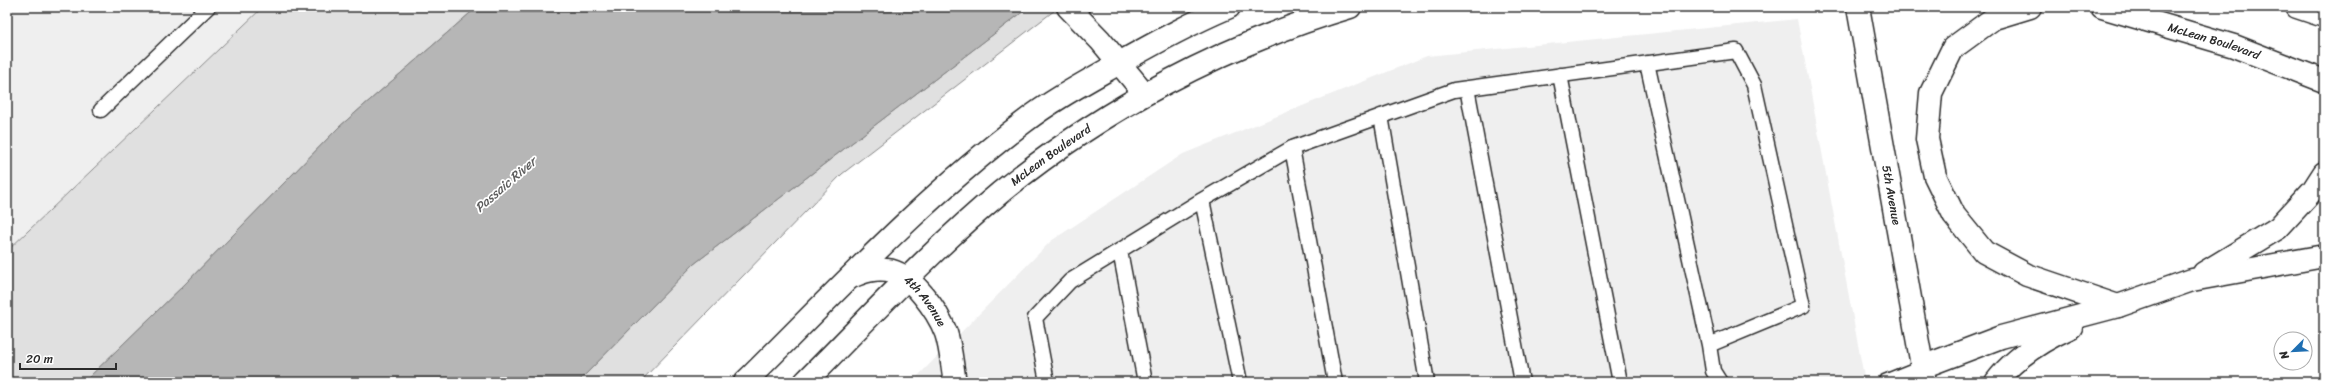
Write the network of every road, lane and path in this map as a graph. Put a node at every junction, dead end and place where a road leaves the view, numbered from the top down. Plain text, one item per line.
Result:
1 (208, 7) edge
2 (1068, 7) edge
3 (1229, 7) edge
4 (1350, 7) edge
5 (1858, 7) edge
6 (2030, 7) edge
7 (2102, 7) edge
8 (2297, 7) edge
9 (2324, 16) edge
10 (1120, 63) junction
11 (1647, 63) junction
12 (1560, 75) junction
13 (2324, 81) edge
14 (1467, 88) junction
15 (1145, 94) junction
16 (101, 110) dead end
17 (1381, 116) junction
18 (1292, 148) junction
19 (2324, 173) edge
20 (1202, 200) junction
21 (1120, 251) junction
22 (2324, 256) edge
23 (851, 277) junction
24 (907, 279) junction
25 (2192, 280) junction
26 (2118, 306) junction
27 (1709, 345) junction
28 (1923, 375) edge
29 (745, 382) edge
30 (805, 382) edge
31 (955, 382) edge
32 (1047, 382) edge
33 (1145, 382) edge
34 (1240, 382) edge
35 (1335, 382) edge
36 (1427, 382) edge
37 (1522, 382) edge
38 (1620, 382) edge
39 (1720, 382) edge
40 (1885, 382) edge
41 (1996, 382) edge

1 - 16 lane
2 - 10 main road
3 - 10 main road
4 - 15 main road, McLean Boulevard
5 - 28 main road, 5th Avenue
6 - 26 main road
7 - 13 main road, McLean Boulevard
8 - 9 main road
10 - 15 main road
10 - 23 main road
11 - 12 lane
11 - 27 lane
11 - 27 lane
12 - 14 lane
12 - 38 lane
14 - 17 lane
14 - 37 lane
15 - 24 main road, McLean Boulevard
17 - 18 lane
17 - 36 lane
18 - 20 lane
18 - 35 lane
19 - 25 main road
20 - 21 lane
20 - 34 lane
21 - 32 lane
21 - 33 lane
22 - 25 main road
23 - 24 main road, 4th Avenue
23 - 29 main road
24 - 30 main road, McLean Boulevard
24 - 31 main road, 4th Avenue
25 - 26 main road
26 - 28 main road
26 - 41 main road
27 - 39 lane
28 - 40 lane

